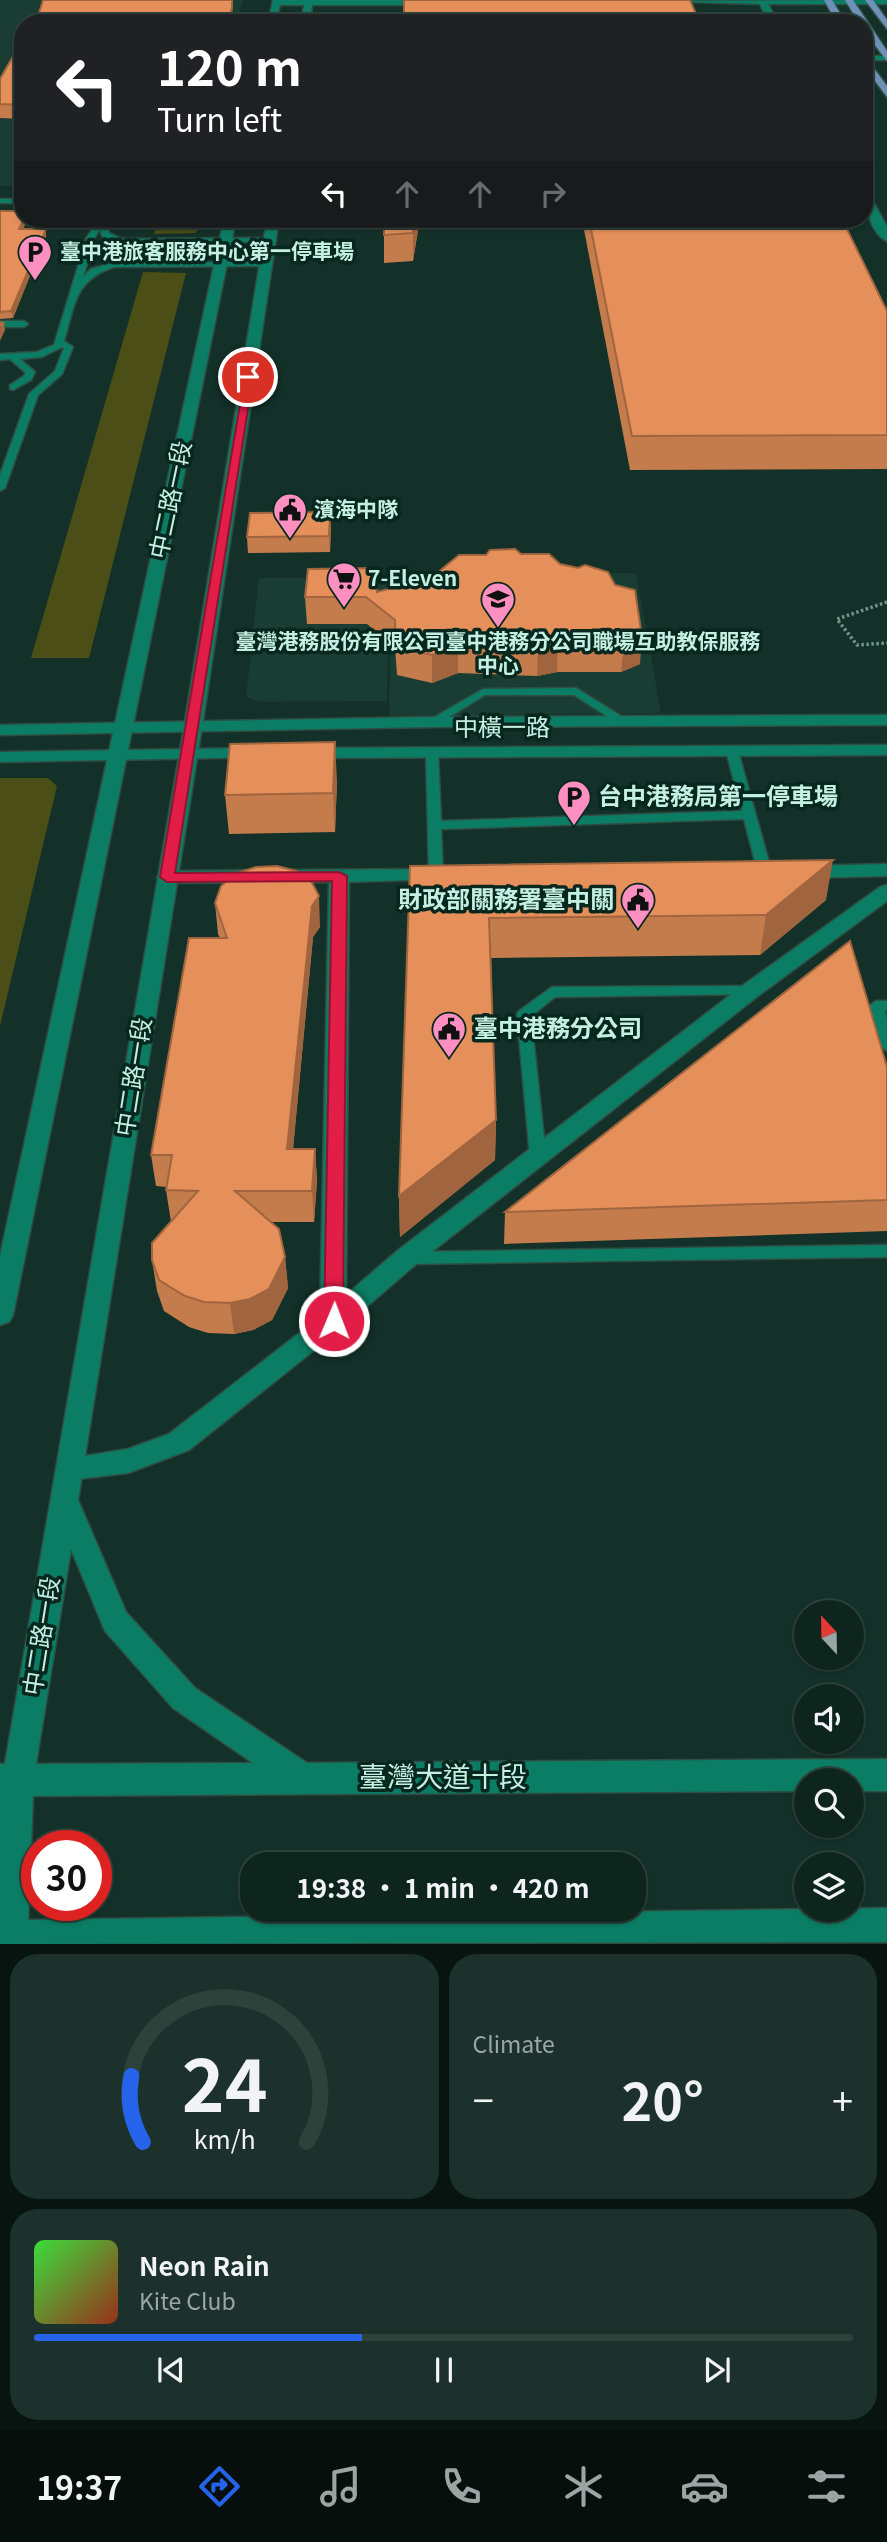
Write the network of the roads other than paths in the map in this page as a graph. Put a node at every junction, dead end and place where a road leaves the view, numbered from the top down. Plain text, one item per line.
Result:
1 (762, 0) edge
2 (277, 1) edge
3 (309, 1) edge
4 (651, 1) edge
5 (828, 1) edge
6 (849, 1) edge
7 (870, 1) edge
8 (887, 1) edge
9 (447, 2) edge
10 (887, 26) edge
11 (873, 37) edge
12 (887, 58) edge
13 (873, 72) edge
14 (887, 94) edge
15 (873, 211) edge
16 (97, 228) edge
17 (104, 228) edge
18 (228, 228) edge
19 (272, 228) edge
20 (887, 238) edge
21 (226, 240) junction
22 (270, 240) junction
23 (266, 264) junction
24 (220, 265) junction
25 (73, 291) junction
26 (0, 324) edge
27 (24, 324) dead end
28 (60, 342) junction
29 (0, 357) edge
30 (12, 357) junction
31 (40, 386) junction
32 (0, 387) edge
33 (13, 387) junction
34 (0, 451) edge
35 (14, 451) junction
36 (0, 488) edge
37 (887, 720) edge
38 (623, 721) junction
39 (432, 722) junction
40 (193, 727) junction
41 (124, 728) junction
42 (0, 730) edge
43 (887, 750) edge
44 (732, 751) junction
45 (432, 753) junction
46 (117, 754) junction
47 (187, 754) junction
48 (0, 757) edge
49 (747, 815) junction
50 (434, 825) junction
51 (887, 870) edge
52 (738, 873) edge
53 (765, 873) junction
54 (436, 875) junction
55 (463, 875) edge
56 (339, 876) junction
57 (167, 877) junction
58 (887, 891) edge
59 (750, 991) junction
60 (887, 1006) edge
61 (887, 1046) edge
62 (538, 1157) junction
63 (887, 1251) edge
64 (406, 1258) junction
65 (0, 1315) edge
66 (334, 1321) junction
67 (70, 1468) junction
68 (65, 1500) junction
69 (887, 1775) edge
70 (302, 1778) junction
71 (9, 1780) edge
72 (887, 1925) edge
73 (400, 1937) edge
74 (8, 1940) edge

1 - 4 street
1 - 5 street
2 - 3 street
3 - 9 street
5 - 6 street
6 - 7 street
7 - 8 street
7 - 10 main road
11 - 12 main road
13 - 14 main road
15 - 20 street
16 - 25 lane
17 - 21 lane
18 - 21 street, 中二路一段
19 - 22 street, 中二路一段
21 - 22 lane
21 - 24 street, 中二路一段
22 - 23 street, 中二路一段
23 - 24 lane
23 - 40 street, 中二路一段
24 - 25 lane
24 - 41 street, 中二路一段
25 - 28 lane
26 - 27 lane
28 - 30 lane
28 - 31 lane
29 - 30 lane
30 - 33 lane
31 - 33 lane
31 - 35 lane
32 - 33 lane
34 - 35 lane
35 - 36 lane
37 - 38 street, 中橫一路
38 - 39 street, 中橫一路
38 - 39 lane
39 - 40 street, 中橫一路
40 - 41 street, 中橫一路
40 - 47 street, 中二路一段
41 - 42 street, 中橫一路
41 - 46 street, 中二路一段
43 - 44 street, 中橫一路
44 - 45 street, 中橫一路
44 - 49 lane
45 - 47 street, 中橫一路
45 - 50 lane
46 - 47 street, 中橫一路
46 - 48 street, 中橫一路
46 - 65 street, 中二路一段
47 - 57 street, 中二路一段
49 - 50 lane
49 - 53 lane
50 - 54 lane
51 - 53 street
52 - 53 street
54 - 55 street
54 - 56 street
56 - 57 street
56 - 66 street
57 - 67 street, 中二路一段
58 - 59 street
59 - 62 street
59 - 62 lane
60 - 61 lane
62 - 64 street
63 - 64 lane
64 - 66 street
66 - 67 street
67 - 68 street, 中二路一段
68 - 70 street
68 - 71 street, 中二路一段
69 - 70 street, 臺灣大道十段
70 - 71 street, 臺灣大道十段
71 - 74 street, 中二路一段
72 - 73 street
73 - 74 street

